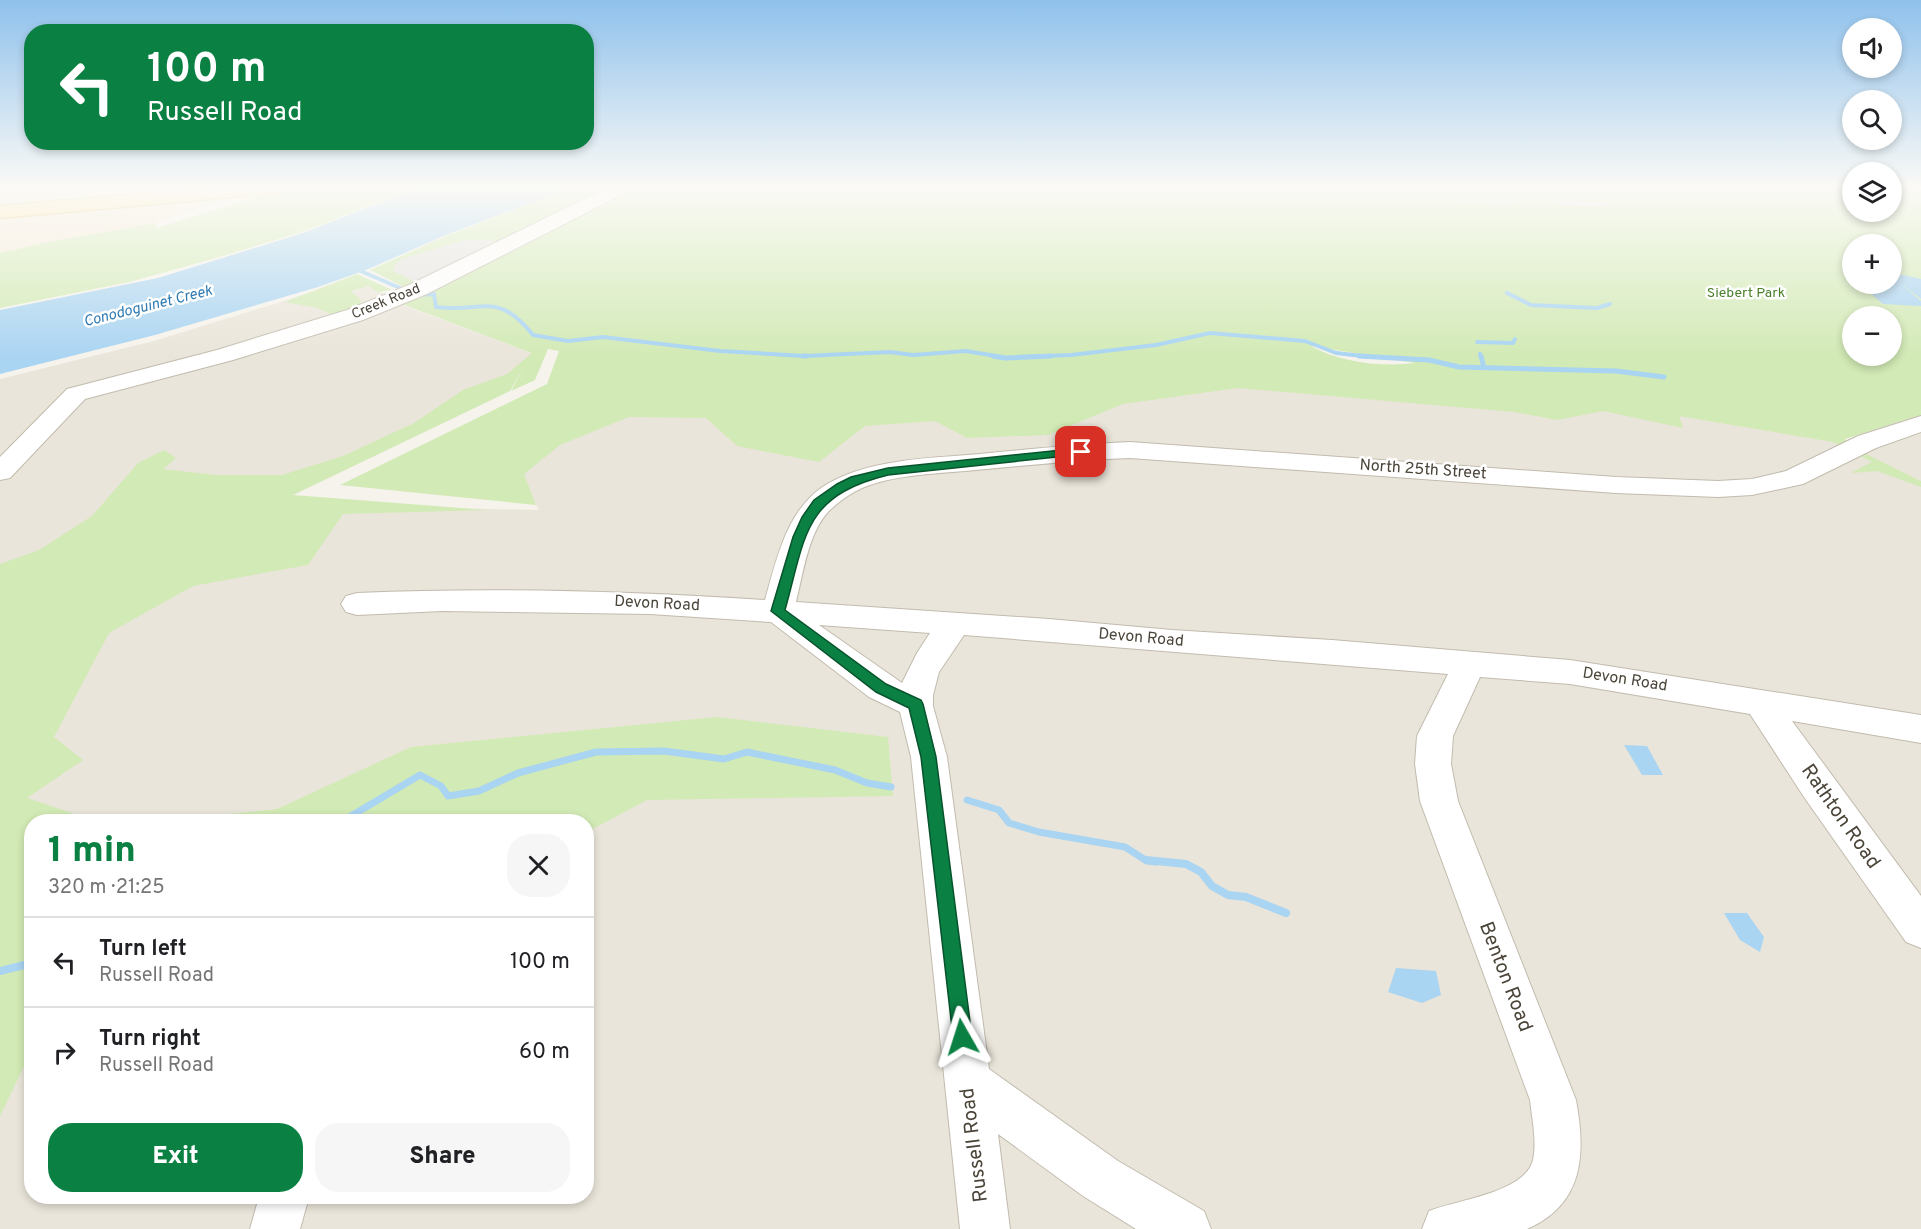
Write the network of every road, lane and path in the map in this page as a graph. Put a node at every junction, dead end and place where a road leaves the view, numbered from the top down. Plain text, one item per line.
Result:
1 (508, 244) edge
2 (1921, 424) edge
3 (0, 472) edge
4 (357, 604) dead end
5 (778, 611) junction
6 (957, 623) junction
7 (1468, 665) junction
8 (1761, 703) junction
9 (915, 704) junction
10 (1921, 729) edge
11 (1921, 929) edge
12 (967, 1081) junction
13 (282, 1204) edge
14 (275, 1229) edge
15 (985, 1229) edge
16 (1185, 1229) edge
17 (1447, 1229) edge

1 - 3 street, Creek Road
2 - 5 street, North 25th Street
4 - 5 street, Devon Road
5 - 6 street, Devon Road
5 - 9 street
6 - 7 street, Devon Road
6 - 9 street, Russell Road
7 - 8 street, Devon Road
7 - 17 street, Benton Road
8 - 10 street, Devon Road
8 - 11 street, Rathton Road
9 - 12 street, Russell Road
12 - 15 street, Russell Road
12 - 16 street
13 - 14 street

